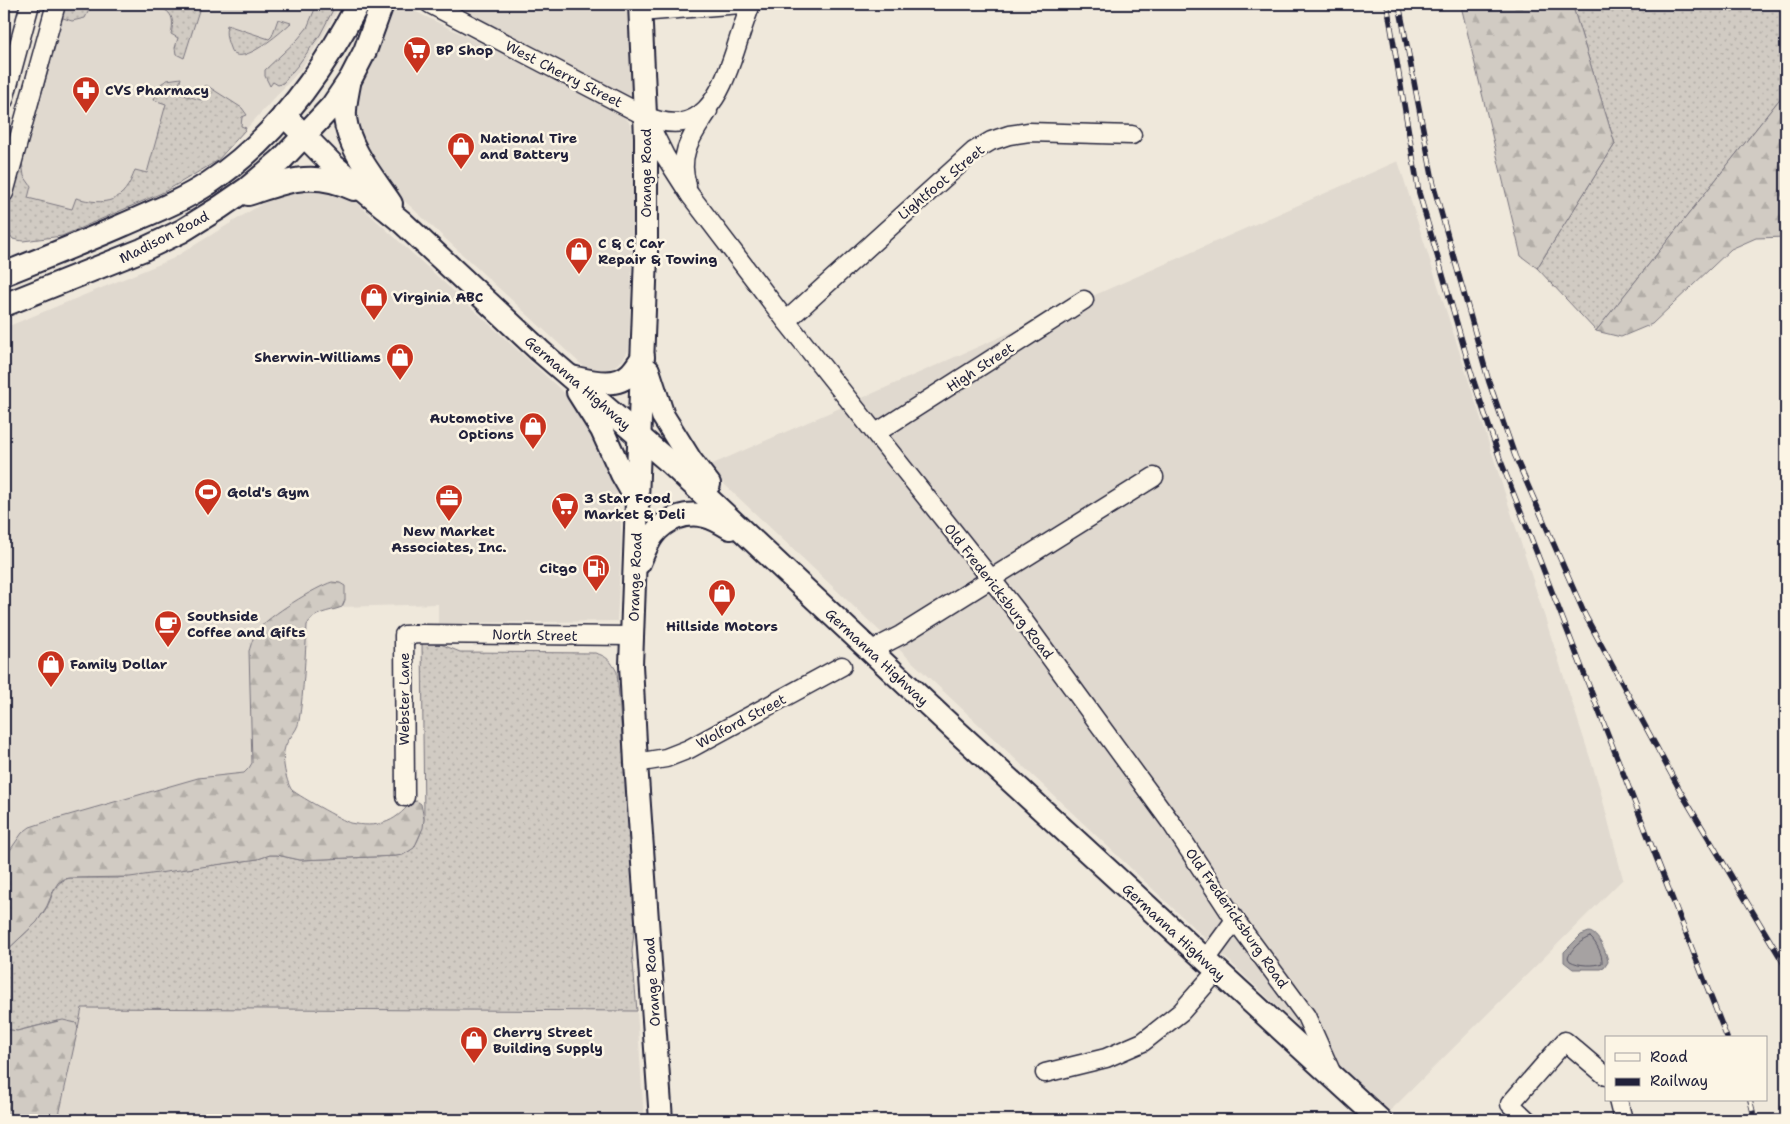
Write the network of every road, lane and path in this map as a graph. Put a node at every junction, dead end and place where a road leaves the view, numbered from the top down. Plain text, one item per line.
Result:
1 (30, 4) edge
2 (56, 4) edge
3 (358, 4) edge
4 (382, 4) edge
5 (430, 4) edge
6 (741, 4) edge
7 (751, 4) edge
8 (640, 8) edge
9 (350, 78) junction
10 (716, 98) junction
11 (4, 100) edge
12 (284, 115) junction
13 (645, 116) junction
14 (307, 132) junction
15 (1132, 135) dead end
16 (4, 193) edge
17 (690, 195) junction
18 (371, 196) junction
19 (231, 200) junction
20 (402, 222) junction
21 (4, 274) edge
22 (1084, 300) dead end
23 (4, 305) edge
24 (786, 321) junction
25 (643, 357) junction
26 (570, 377) junction
27 (876, 433) junction
28 (641, 437) junction
29 (1154, 477) dead end
30 (638, 503) junction
31 (758, 545) junction
32 (636, 568) junction
33 (992, 579) junction
34 (438, 634) joint
35 (633, 636) junction
36 (870, 651) junction
37 (842, 666) dead end
38 (636, 763) junction
39 (405, 797) dead end
40 (1235, 920) junction
41 (1211, 966) junction
42 (1044, 1073) dead end
43 (1605, 1075) edge
44 (1334, 1078) junction
45 (1618, 1102) edge
46 (661, 1120) edge
47 (1362, 1120) edge
48 (1380, 1120) edge
49 (1527, 1120) edge
50 (1623, 1120) edge

1 - 11 street
2 - 16 street
3 - 12 main road, Madison Road
4 - 9 main road
5 - 13 street, West Cherry Street
6 - 8 street
7 - 10 street
8 - 13 main road, Orange Road
9 - 14 main road, Madison Road
9 - 20 main road
10 - 13 street, West Cherry Street
10 - 17 street
12 - 14 main road, Germanna Highway
12 - 21 main road, Madison Road
13 - 17 street, Old Fredericksburg Road
13 - 25 main road, Orange Road
14 - 18 main road, Germanna Highway
14 - 19 main road, Madison Road
15 - 24 street, Lightfoot Street
17 - 24 street, Old Fredericksburg Road
18 - 19 main road
18 - 20 main road, Germanna Highway
19 - 23 main road, Madison Road
20 - 26 main road, Germanna Highway
22 - 27 street, High Street
24 - 27 street, Old Fredericksburg Road
25 - 26 main road
25 - 28 main road, Orange Road
25 - 31 main road
26 - 28 main road, Germanna Highway
26 - 30 main road
27 - 33 street, Old Fredericksburg Road
28 - 30 main road, Orange Road
28 - 31 main road, Germanna Highway
29 - 33 street
30 - 32 main road, Orange Road
31 - 32 main road
31 - 36 main road, Germanna Highway
32 - 35 main road, Orange Road
33 - 36 street
33 - 40 street, Old Fredericksburg Road
34 - 35 street, North Street
34 - 39 street, Webster Lane
35 - 38 main road, Orange Road
36 - 41 main road, Germanna Highway
37 - 38 street, Wolford Street
38 - 46 main road, Orange Road
40 - 41 street
40 - 44 street, Old Fredericksburg Road
41 - 42 street
41 - 44 main road, Germanna Highway
43 - 49 street
44 - 47 street, Old Fredericksburg Road
44 - 48 main road, Germanna Highway
45 - 50 street

